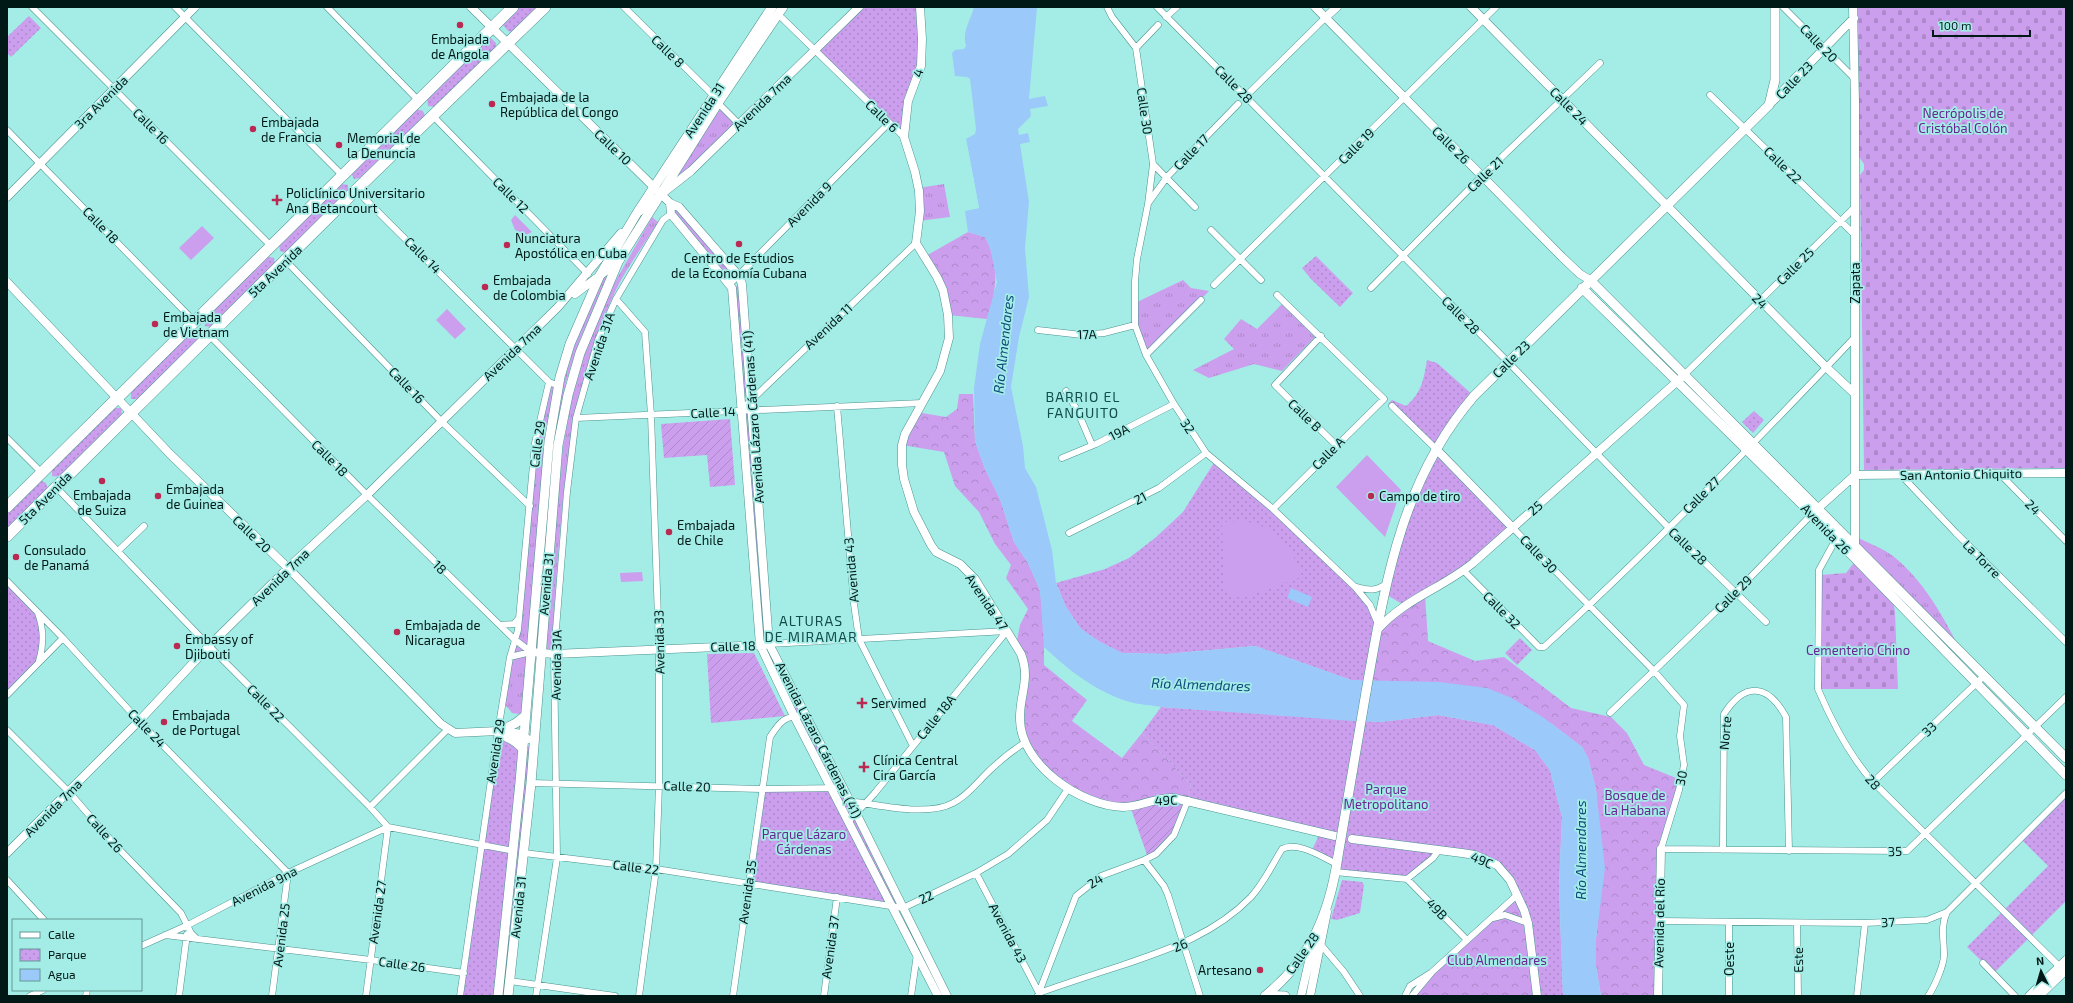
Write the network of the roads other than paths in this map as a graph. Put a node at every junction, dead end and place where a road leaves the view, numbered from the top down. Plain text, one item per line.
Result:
1 (32, 7) edge
2 (175, 7) edge
3 (195, 7) edge
4 (327, 7) edge
5 (471, 7) edge
6 (513, 7) edge
7 (545, 7) edge
8 (624, 7) edge
9 (771, 7) edge
10 (783, 7) edge
11 (789, 7) edge
12 (859, 7) edge
13 (1107, 7) edge
14 (1156, 7) edge
15 (1177, 7) edge
16 (1315, 7) edge
17 (1337, 7) edge
18 (1471, 7) edge
19 (1496, 7) edge
20 (1776, 7) edge
21 (1784, 7) edge
22 (1853, 7) edge
23 (919, 8) edge
24 (185, 17) junction
25 (1166, 17) junction
26 (1326, 17) junction
27 (782, 18) junction
28 (1854, 18) junction
29 (1483, 20) junction
30 (1158, 25) dead end
31 (491, 29) junction
32 (507, 43) junction
33 (1136, 48) junction
34 (1823, 49) junction
35 (814, 50) junction
36 (1600, 63) dead end
37 (741, 69) junction
38 (1855, 80) junction
39 (114, 88) junction
40 (1710, 95) dead end
41 (1246, 96) junction
42 (1405, 98) junction
43 (716, 99) junction
44 (1563, 99) junction
45 (418, 100) junction
46 (1238, 104) dead end
47 (1769, 105) junction
48 (433, 116) junction
49 (889, 123) junction
50 (739, 124) junction
51 (1746, 129) junction
52 (7, 130) edge
53 (904, 137) junction
54 (40, 163) junction
55 (1153, 164) junction
56 (342, 175) junction
57 (1325, 176) junction
58 (1482, 176) junction
59 (1167, 177) junction
60 (654, 187) junction
61 (356, 190) junction
62 (662, 194) junction
63 (7, 197) edge
64 (670, 203) junction
65 (1148, 204) junction
66 (1667, 205) junction
67 (1195, 207) dead end
68 (1855, 207) junction
69 (637, 213) junction
70 (672, 214) junction
71 (1841, 221) junction
72 (1211, 230) dead end
73 (1855, 235) junction
74 (916, 243) junction
75 (271, 246) junction
76 (1402, 256) junction
77 (1240, 259) junction
78 (286, 261) junction
79 (618, 262) junction
80 (588, 274) junction
81 (600, 275) junction
82 (739, 276) junction
83 (1261, 280) dead end
84 (1590, 280) junction
85 (7, 282) edge
86 (730, 285) junction
87 (1214, 285) dead end
88 (1370, 288) dead end
89 (1582, 288) junction
90 (1277, 295) dead end
91 (616, 298) junction
92 (1201, 300) dead end
93 (1760, 301) junction
94 (558, 307) junction
95 (194, 321) junction
96 (1135, 325) junction
97 (1621, 327) junction
98 (1038, 330) dead end
99 (1640, 332) junction
100 (209, 335) junction
101 (1321, 336) junction
102 (1855, 336) junction
103 (516, 348) junction
104 (1146, 355) junction
105 (1656, 361) junction
106 (1508, 362) junction
107 (1826, 367) junction
108 (1684, 375) junction
109 (549, 382) junction
110 (1676, 382) junction
111 (559, 386) junction
112 (1066, 391) dead end
113 (1855, 394) junction
114 (118, 397) junction
115 (752, 398) junction
116 (922, 403) junction
117 (1174, 404) junction
118 (837, 406) junction
119 (1392, 406) dead end
120 (741, 410) junction
121 (753, 410) junction
122 (131, 412) junction
123 (651, 415) junction
124 (576, 418) junction
125 (442, 421) junction
126 (7, 438) edge
127 (1754, 443) junction
128 (1092, 445) junction
129 (1336, 445) junction
130 (1436, 449) junction
131 (1747, 450) junction
132 (1596, 453) junction
133 (1206, 454) junction
134 (1062, 458) dead end
135 (42, 473) junction
136 (2066, 473) edge
137 (2000, 474) junction
138 (1855, 475) junction
139 (1901, 475) junction
140 (56, 487) junction
141 (367, 495) junction
142 (530, 506) junction
143 (7, 507) edge
144 (1273, 509) junction
145 (1815, 511) junction
146 (144, 526) dead end
147 (1668, 527) junction
148 (1513, 528) junction
149 (1069, 533) dead end
150 (7, 536) edge
151 (1836, 539) junction
152 (2066, 541) edge
153 (1855, 545) junction
154 (118, 551) junction
155 (1856, 560) junction
156 (288, 568) junction
157 (1464, 570) junction
158 (7, 581) edge
159 (1387, 582) junction
160 (1355, 587) junction
161 (1736, 592) junction
162 (1588, 606) junction
163 (37, 610) junction
164 (519, 618) junction
165 (1766, 622) dead end
166 (500, 625) junction
167 (1378, 627) junction
168 (1007, 631) junction
169 (63, 638) junction
170 (514, 639) junction
171 (859, 639) junction
172 (2066, 642) edge
173 (769, 644) junction
174 (760, 645) junction
175 (209, 646) junction
176 (659, 648) junction
177 (1542, 648) joint
178 (531, 652) junction
179 (540, 653) junction
180 (554, 654) junction
181 (510, 658) junction
182 (39, 662) junction
183 (1654, 671) junction
184 (1985, 675) junction
185 (1977, 682) junction
186 (10, 690) edge
187 (7, 695) edge
188 (2066, 697) edge
189 (1684, 705) joint
190 (1610, 713) dead end
191 (526, 715) junction
192 (805, 715) junction
193 (794, 716) junction
194 (140, 721) junction
195 (2035, 727) junction
196 (448, 729) junction
197 (7, 730) edge
198 (498, 731) junction
199 (2028, 734) junction
200 (524, 736) junction
201 (1026, 742) junction
202 (913, 746) junction
203 (523, 750) junction
204 (533, 751) junction
205 (2066, 758) edge
206 (2066, 775) edge
207 (1873, 782) junction
208 (531, 783) junction
209 (557, 784) junction
210 (659, 785) junction
211 (843, 788) junction
212 (1068, 788) junction
213 (761, 789) junction
214 (832, 789) junction
215 (69, 792) junction
216 (2066, 793) edge
217 (1188, 800) junction
218 (850, 801) junction
219 (865, 804) junction
220 (370, 807) junction
221 (856, 813) junction
222 (848, 820) junction
223 (388, 827) junction
224 (1925, 835) junction
225 (1335, 836) dead end
226 (1352, 839) dead end
227 (481, 846) junction
228 (1661, 849) junction
229 (1439, 850) junction
230 (1723, 850) junction
231 (514, 851) junction
232 (1789, 851) junction
233 (7, 853) edge
234 (524, 853) junction
235 (557, 858) junction
236 (1144, 860) junction
237 (1337, 864) junction
238 (656, 868) junction
239 (976, 873) junction
240 (288, 874) junction
241 (1407, 879) junction
242 (7, 880) edge
243 (748, 883) junction
244 (1975, 884) junction
245 (1517, 895) junction
246 (837, 897) junction
247 (1330, 897) junction
248 (890, 905) junction
249 (902, 908) junction
250 (1947, 912) junction
251 (1491, 918) junction
252 (43, 919) edge
253 (1660, 921) junction
254 (1528, 923) junction
255 (1729, 923) junction
256 (1797, 923) junction
257 (1865, 923) junction
258 (188, 925) junction
259 (165, 935) junction
260 (187, 938) junction
261 (197, 939) junction
262 (1314, 939) junction
263 (919, 940) junction
264 (1467, 940) junction
265 (1184, 943) junction
266 (142, 946) edge
267 (1322, 946) junction
268 (280, 948) junction
269 (917, 956) junction
270 (371, 960) junction
271 (2066, 960) edge
272 (1983, 963) dead end
273 (2064, 970) edge
274 (1432, 972) junction
275 (464, 973) junction
276 (510, 981) junction
277 (538, 985) junction
278 (41, 991) edge
279 (1038, 994) edge
280 (30, 996) edge
281 (179, 996) edge
282 (272, 996) edge
283 (366, 996) edge
284 (460, 996) edge
285 (498, 996) edge
286 (508, 996) edge
287 (536, 996) edge
288 (615, 996) edge
289 (639, 996) edge
290 (733, 996) edge
291 (824, 996) edge
292 (912, 996) edge
293 (938, 996) edge
294 (947, 996) edge
295 (1200, 996) edge
296 (1266, 996) edge
297 (1285, 996) edge
298 (1300, 996) edge
299 (1310, 996) edge
300 (1360, 996) edge
301 (1405, 996) edge
302 (1412, 996) edge
303 (1537, 996) edge
304 (1658, 996) edge
305 (1729, 996) edge
306 (1798, 996) edge
307 (1857, 996) edge
308 (1928, 996) edge
309 (2015, 996) edge
310 (2029, 996) edge
311 (2039, 996) edge

1 - 39 street, Calle 16
2 - 24 street
3 - 24 main road, 3ra Avenida
4 - 45 street
5 - 31 main road, Calle 10
6 - 31 highway, 5ta Avenida
7 - 32 highway, 5ta Avenida
8 - 43 street, Calle 8
9 - 43 main road, Avenida 31
10 - 37 main road, Avenida 31
11 - 27 main road
12 - 35 main road, Avenida 7ma
13 - 33 street, Calle 30
14 - 25 street, Calle 28
15 - 25 street
16 - 26 main road, Calle 26
17 - 26 main road
18 - 29 main road, Calle 24
19 - 29 street, Calle 19
20 - 47 main road, Calle 23
21 - 34 street, Calle 20
22 - 28 main road, Zapata
23 - 53 main road, 4
24 - 39 main road, 3ra Avenida
24 - 56 street
25 - 41 street, Calle 28
26 - 41 street
26 - 42 main road, Calle 26
27 - 35 street, Calle 6
27 - 37 main road
28 - 34 main road, Calle 23
28 - 38 main road, Zapata
29 - 42 street, Calle 19
29 - 44 main road, Calle 24
30 - 33 street
31 - 32 main road, Calle 10
31 - 45 highway, 5ta Avenida
32 - 48 highway, 5ta Avenida
32 - 60 main road, Calle 10
33 - 55 street, Calle 30
34 - 38 street, Calle 20
34 - 47 main road, Calle 23
35 - 49 street, Calle 6
35 - 50 main road, Avenida 7ma
36 - 44 street, Calle 21
37 - 43 main road, Avenida 31
38 - 68 main road, Zapata
39 - 54 main road, 3ra Avenida
39 - 75 street, Calle 16
40 - 51 street, Calle 22
41 - 57 street, Calle 28
42 - 57 street, Calle 19
42 - 58 main road, Calle 26
43 - 50 street, Calle 8
43 - 60 main road, Avenida 31
43 - 62 main road, Avenida 31
44 - 58 street, Calle 21
44 - 66 main road, Calle 24
45 - 56 highway, 5ta Avenida
46 - 59 street, Calle 17
47 - 51 main road, Calle 23
48 - 61 highway, 5ta Avenida
48 - 80 street, Calle 12
49 - 53 street, Calle 6
49 - 82 street, Avenida 9
50 - 62 main road, Avenida 7ma
51 - 66 main road, Calle 23
51 - 71 street, Calle 22
52 - 54 street, Calle 18
53 - 74 main road, Calle 6
54 - 63 main road, 3ra Avenida
54 - 95 street, Calle 18
55 - 59 street
55 - 65 street, 32
56 - 75 highway, 5ta Avenida
57 - 76 street, Calle 28
57 - 77 street, Calle 19
58 - 76 street, Calle 21
58 - 84 main road, Calle 26
59 - 65 street, Calle 17
59 - 67 street
60 - 62 main road, Calle 10
60 - 69 main road, Avenida 31
61 - 78 highway, 5ta Avenida
61 - 103 street, Calle 14
62 - 64 main road, Calle 10
62 - 69 main road, Avenida 31
62 - 79 main road, Avenida 31
64 - 70 main road
64 - 82 main road, Calle 10
65 - 96 street, 32
66 - 84 main road, Calle 23
66 - 93 main road, 24
68 - 71 street, Calle 25
68 - 73 main road, Zapata
69 - 80 main road, Avenida 7ma
69 - 81 main road, Avenida 31
70 - 86 main road
70 - 91 street, Avenida 31A
71 - 73 street, Calle 22
71 - 93 street, Calle 25
72 - 77 street
73 - 102 main road, Zapata
74 - 115 street, Avenida 11
74 - 116 main road, Avenida 47
75 - 95 highway, 5ta Avenida
76 - 88 street, Calle 21
76 - 106 street, Calle 28
77 - 83 street
77 - 87 street, Calle 19
78 - 100 highway, 5ta Avenida
78 - 125 street, Calle 16
79 - 81 main road, Avenida 7ma
79 - 179 main road, Avenida 31
80 - 94 main road, Avenida 7ma
81 - 94 main road, Avenida 7ma
81 - 111 main road, Avenida 31
82 - 86 street, Avenida 9
82 - 115 main road, Avenida Lázaro Cárdenas (41)
84 - 89 main road, Calle 23
84 - 99 main road, Avenida 26
85 - 114 main road, Calle 20
86 - 120 main road, Avenida Lázaro Cárdenas (41)
89 - 97 main road, Avenida 26
89 - 106 main road, Calle 23
90 - 101 street
91 - 123 street, Avenida 33
91 - 124 street, Avenida 31A
92 - 104 street
93 - 107 main road, 24
93 - 108 street, Calle 25
94 - 103 main road, Avenida 7ma
95 - 114 highway, 5ta Avenida
96 - 98 street, 17A
96 - 104 street, 32
97 - 99 main road
97 - 105 main road, Avenida 26
99 - 108 main road, Avenida 26
100 - 122 highway, 5ta Avenida
100 - 141 street, Calle 18
101 - 129 street, Calle B
101 - 129 street, Calle A
102 - 107 street, Calle 27
102 - 113 main road, Zapata
103 - 109 street, Calle 14
103 - 125 main road, Avenida 7ma
104 - 117 street, 32
105 - 108 main road
105 - 110 main road, Avenida 26
106 - 130 main road, Calle 23
106 - 132 street, Calle 28
107 - 113 main road, 24
107 - 127 street, Calle 27
108 - 110 main road, 25
108 - 127 main road, Avenida 26
109 - 111 street, Calle 14
109 - 142 street, Calle 29
110 - 131 main road, Avenida 26
110 - 132 main road, 25
111 - 178 main road, Avenida 31
112 - 128 street
113 - 138 main road, Zapata
114 - 122 main road, Calle 20
114 - 135 highway, 5ta Avenida
115 - 120 street, Avenida 11
115 - 121 main road, Avenida Lázaro Cárdenas (41)
116 - 118 street, Calle 14
116 - 168 main road, Avenida 47
117 - 128 street, 19A
117 - 133 street, 32
118 - 121 street, Calle 14
118 - 171 street, Avenida 43
119 - 130 street, Calle 30
120 - 121 street, Calle 14
120 - 123 street, Calle 14
120 - 174 main road, Avenida Lázaro Cárdenas (41)
121 - 173 main road, Avenida Lázaro Cárdenas (41)
122 - 140 highway, 5ta Avenida
122 - 156 main road, Calle 20
123 - 124 street, Calle 14
123 - 176 street, Avenida 33
124 - 180 street, Avenida 31A
125 - 141 main road, Avenida 7ma
125 - 142 street, Calle 16
126 - 135 street
127 - 131 street, Calle 27
127 - 145 main road, Avenida 26
128 - 134 street, 19A
129 - 144 street, Calle A
130 - 148 main road, Calle 30
130 - 159 main road, Calle 23
131 - 145 main road, Avenida 26
131 - 147 street, Calle 27
132 - 147 street, Calle 28
132 - 148 main road, 25
133 - 144 street, 32
133 - 149 street, 21
135 - 143 highway, 5ta Avenida
136 - 137 main road, San Antonio Chiquito
137 - 139 main road, San Antonio Chiquito
137 - 152 street, 24
138 - 139 main road, San Antonio Chiquito
138 - 145 main road, Calle 29
138 - 153 main road, Zapata
139 - 172 street, La Torre
140 - 150 highway, 5ta Avenida
140 - 154 street, Calle 22
141 - 156 main road, Avenida 7ma
141 - 166 street, 18
142 - 164 street, Avenida 29
144 - 160 street, 32
145 - 151 main road, Avenida 26
145 - 153 main road, Avenida 26
145 - 161 street, Calle 29
146 - 154 street
147 - 161 street, Calle 28
147 - 162 street, Calle 27
148 - 157 main road, 25
148 - 162 street, Calle 30
151 - 155 main road, Avenida 26
151 - 207 street, 28
153 - 155 main road, Zapata
153 - 184 main road, Avenida 26
154 - 175 street, Calle 22
155 - 185 main road, Avenida 26
156 - 175 main road, Avenida 7ma
156 - 196 main road, Calle 20
157 - 167 main road, 25
157 - 177 street, Calle 32
158 - 163 street, Calle 24
159 - 160 street
159 - 167 main road, Calle 23
160 - 167 street, 32
161 - 165 street, Calle 28
161 - 183 street, Calle 29
162 - 177 street, Calle 27
162 - 183 street, Calle 30
163 - 169 street, Calle 24
163 - 182 street
164 - 166 street
164 - 170 street, Avenida 29
166 - 170 street, 18
167 - 237 main road, Calle 23, bridge
168 - 171 street, Calle 18
168 - 201 main road, Avenida 47
168 - 202 street, Calle 18A
169 - 182 street
169 - 194 street, Calle 24
170 - 178 street
170 - 181 street, Avenida 29
171 - 173 street, Calle 18
171 - 202 street, Avenida 43
173 - 174 main road, Calle 18
173 - 192 main road, Avenida Lázaro Cárdenas (41)
174 - 176 main road, Calle 18
174 - 193 main road, Avenida Lázaro Cárdenas (41)
175 - 194 main road, Avenida 7ma
175 - 220 street, Calle 22
176 - 180 main road, Calle 18
176 - 210 street, Avenida 33
178 - 179 main road, Calle 18
178 - 181 street, Calle 18
178 - 191 main road, Avenida 31
179 - 180 main road, Calle 18
179 - 204 main road, Avenida 31
180 - 209 street, Avenida 31A
181 - 198 street, Avenida 29
182 - 186 street
183 - 189 street, Calle 30
183 - 190 street, Calle 29
184 - 185 street, 33
184 - 195 main road, Avenida 26
185 - 199 main road, Avenida 26
185 - 207 street, 33
186 - 187 street
188 - 195 street, 35
189 - 228 street, 30
191 - 198 main road
191 - 200 main road, Avenida 31
192 - 193 street, Avenida 35
192 - 211 main road, Avenida Lázaro Cárdenas (41)
193 - 213 street, Avenida 35
193 - 214 main road, Avenida Lázaro Cárdenas (41)
194 - 215 main road, Avenida 7ma
194 - 240 street, Calle 24
195 - 199 street, 35
195 - 205 main road, Avenida 26
196 - 198 main road
196 - 220 street
197 - 215 street, Calle 26
198 - 200 main road
198 - 203 main road
198 - 227 street, Avenida 29
199 - 206 main road, Avenida 26
199 - 224 street, 35
200 - 203 main road, Avenida 31
200 - 204 main road
201 - 212 main road, Avenida 47
201 - 219 street
202 - 219 street, Calle 18A
203 - 231 main road, Avenida 31
204 - 208 main road, Avenida 31
207 - 224 street, 28
208 - 209 street, Calle 20
208 - 234 main road, Avenida 31
209 - 210 street, Calle 20
209 - 235 street, Avenida 31A
210 - 213 street, Calle 20
210 - 238 street, Avenida 33
211 - 214 street, Calle 20
211 - 218 main road, Avenida Lázaro Cárdenas (41)
212 - 217 main road, 49C
212 - 239 street, 22
213 - 214 street, Calle 20
213 - 243 street, Avenida 35
214 - 222 main road, Avenida Lázaro Cárdenas (41)
215 - 233 main road, Avenida 7ma
215 - 258 street, Calle 26
216 - 244 street, 37
217 - 225 main road, 49C
217 - 236 street, 24
218 - 219 street
218 - 221 main road, Avenida Lázaro Cárdenas (41)
219 - 221 street
220 - 223 street, Calle 22
221 - 222 street
221 - 249 main road, Avenida Lázaro Cárdenas (41)
222 - 248 main road, Avenida Lázaro Cárdenas (41)
223 - 227 street
223 - 240 street, Avenida 9na
223 - 270 street, Avenida 27
224 - 232 street, 35
224 - 244 street, 28
226 - 229 main road, 49C
227 - 231 street
227 - 275 street, Avenida 29
228 - 230 street, 35
228 - 253 main road, Avenida del Río
229 - 241 street
229 - 245 main road, 49C
230 - 232 street, 35
230 - 232 street, Norte
231 - 285 main road, Avenida 31
234 - 235 street, Calle 22
234 - 276 main road, Avenida 31
235 - 238 street, Calle 22
235 - 277 street, Avenida 31A
236 - 265 street
236 - 279 street, 24
237 - 241 street
237 - 247 main road, Calle 28
237 - 265 street, 26
238 - 243 street, Calle 22
238 - 289 street, Avenida 33
239 - 249 street, 22
239 - 279 street, Avenida 43
240 - 258 street, Avenida 9na
240 - 268 street, Avenida 25
241 - 264 street, 49B
242 - 252 street
243 - 246 street, 22
243 - 290 street, Avenida 35
244 - 250 street, 37
244 - 273 street, 28
245 - 251 street
245 - 254 main road, 49C
246 - 248 street, 22
246 - 291 street, Avenida 37
247 - 262 main road, Calle 28
247 - 267 main road
248 - 249 street, 22
248 - 269 main road, Avenida Lázaro Cárdenas (41)
249 - 263 main road, Avenida Lázaro Cárdenas (41)
250 - 257 street, 37
250 - 308 street
251 - 254 street
251 - 264 street
253 - 255 street, 37
253 - 304 main road, Avenida del Río
254 - 303 main road, 49C
255 - 256 street, 37
255 - 305 street, Oeste
256 - 257 street, 37
256 - 306 street, Este
257 - 307 street
258 - 259 street, Avenida 9na
258 - 260 street
258 - 261 street, Calle 26
259 - 260 street, Calle 26
259 - 266 street, Avenida 9na
260 - 261 street, Calle 26
260 - 281 street
261 - 268 street, Calle 26
262 - 296 main road, Calle 28
262 - 298 main road
263 - 269 street
263 - 294 main road, Avenida Lázaro Cárdenas (41)
264 - 274 street
265 - 279 street, 26
265 - 295 street
267 - 299 main road
267 - 300 street
268 - 270 street, Calle 26
268 - 282 street, Avenida 25
269 - 292 street
269 - 293 main road, Avenida Lázaro Cárdenas (41)
270 - 275 street, Calle 26
270 - 283 street, Avenida 27
271 - 273 main road
272 - 309 street
273 - 310 main road
273 - 311 main road
274 - 301 street
274 - 302 street
275 - 284 street, Avenida 29
276 - 277 street
276 - 286 main road, Avenida 31
277 - 287 street, Avenida 31A
277 - 288 street
278 - 280 street
296 - 297 main road

